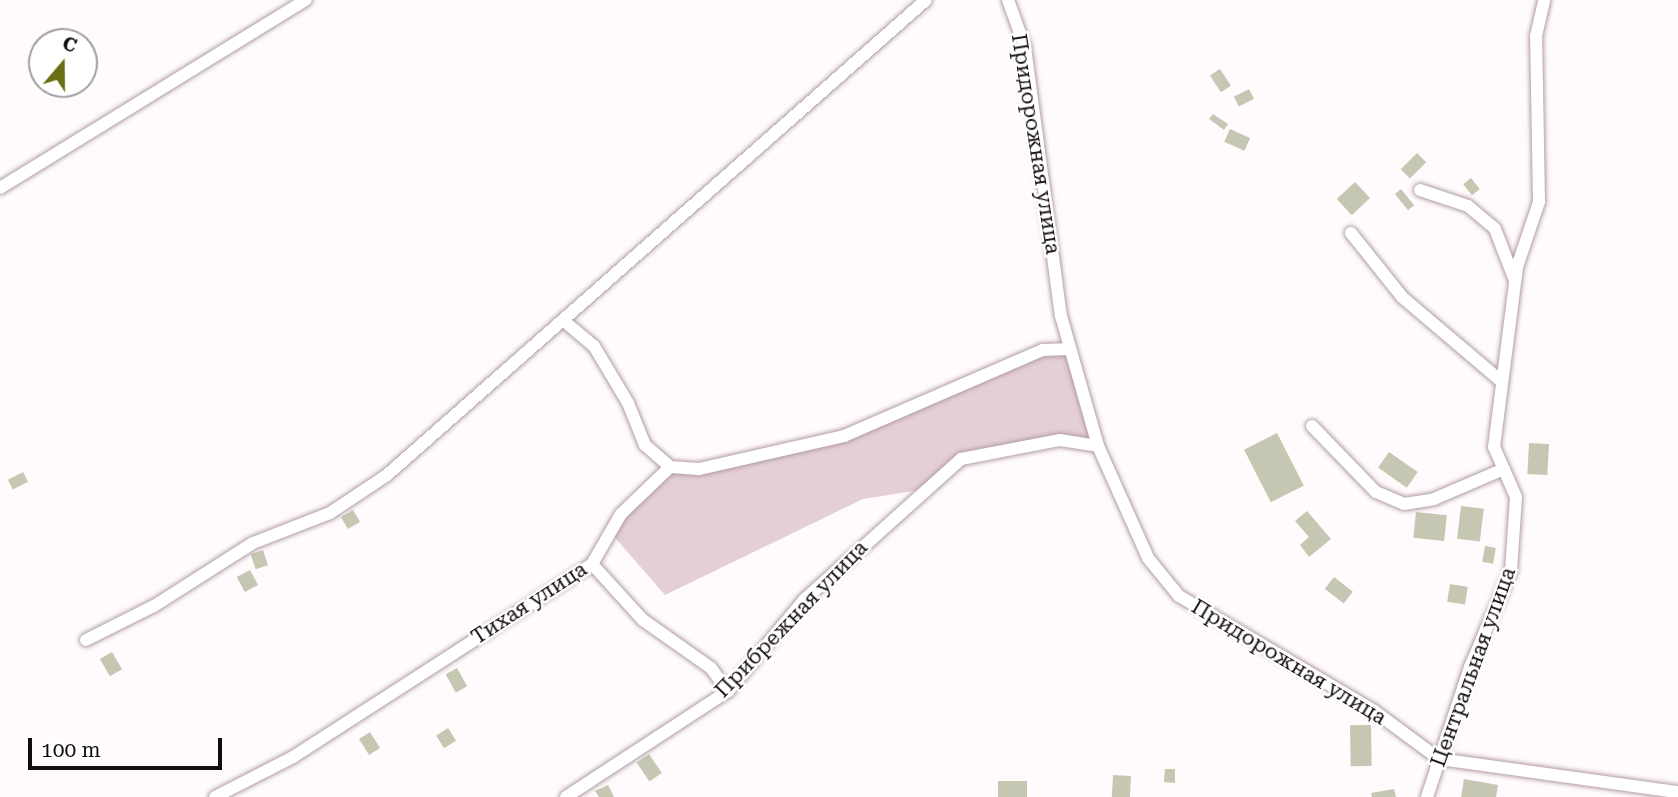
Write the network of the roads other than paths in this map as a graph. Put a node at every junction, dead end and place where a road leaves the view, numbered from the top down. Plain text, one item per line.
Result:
1 (306, 0) edge
2 (926, 0) edge
3 (1008, 0) edge
4 (1544, 0) edge
5 (0, 188) edge
6 (1420, 190) dead end
7 (1351, 233) dead end
8 (1515, 282) junction
9 (564, 321) junction
10 (1070, 349) junction
11 (1501, 381) junction
12 (1312, 426) dead end
13 (1098, 446) junction
14 (670, 467) junction
15 (1504, 469) junction
16 (592, 564) junction
17 (86, 640) dead end
18 (728, 691) junction
19 (1439, 759) junction
20 (1678, 792) edge
21 (215, 797) edge
22 (566, 797) edge
23 (1426, 797) edge

1 - 5 street
2 - 9 street
3 - 10 street, Придорожная улица
4 - 8 street, Центральная улица
6 - 8 street
7 - 11 street
8 - 11 street, Центральная улица
9 - 14 street
9 - 17 street
10 - 13 street, Придорожная улица
10 - 14 street
11 - 15 street, Центральная улица
12 - 15 street
13 - 18 street, Прибрежная улица
13 - 19 street, Придорожная улица
14 - 16 street, Тихая улица
15 - 19 street, Центральная улица
16 - 18 street
16 - 21 street, Тихая улица
18 - 22 street, Прибрежная улица
19 - 20 street, Придорожная улица
19 - 23 street, Центральная улица

